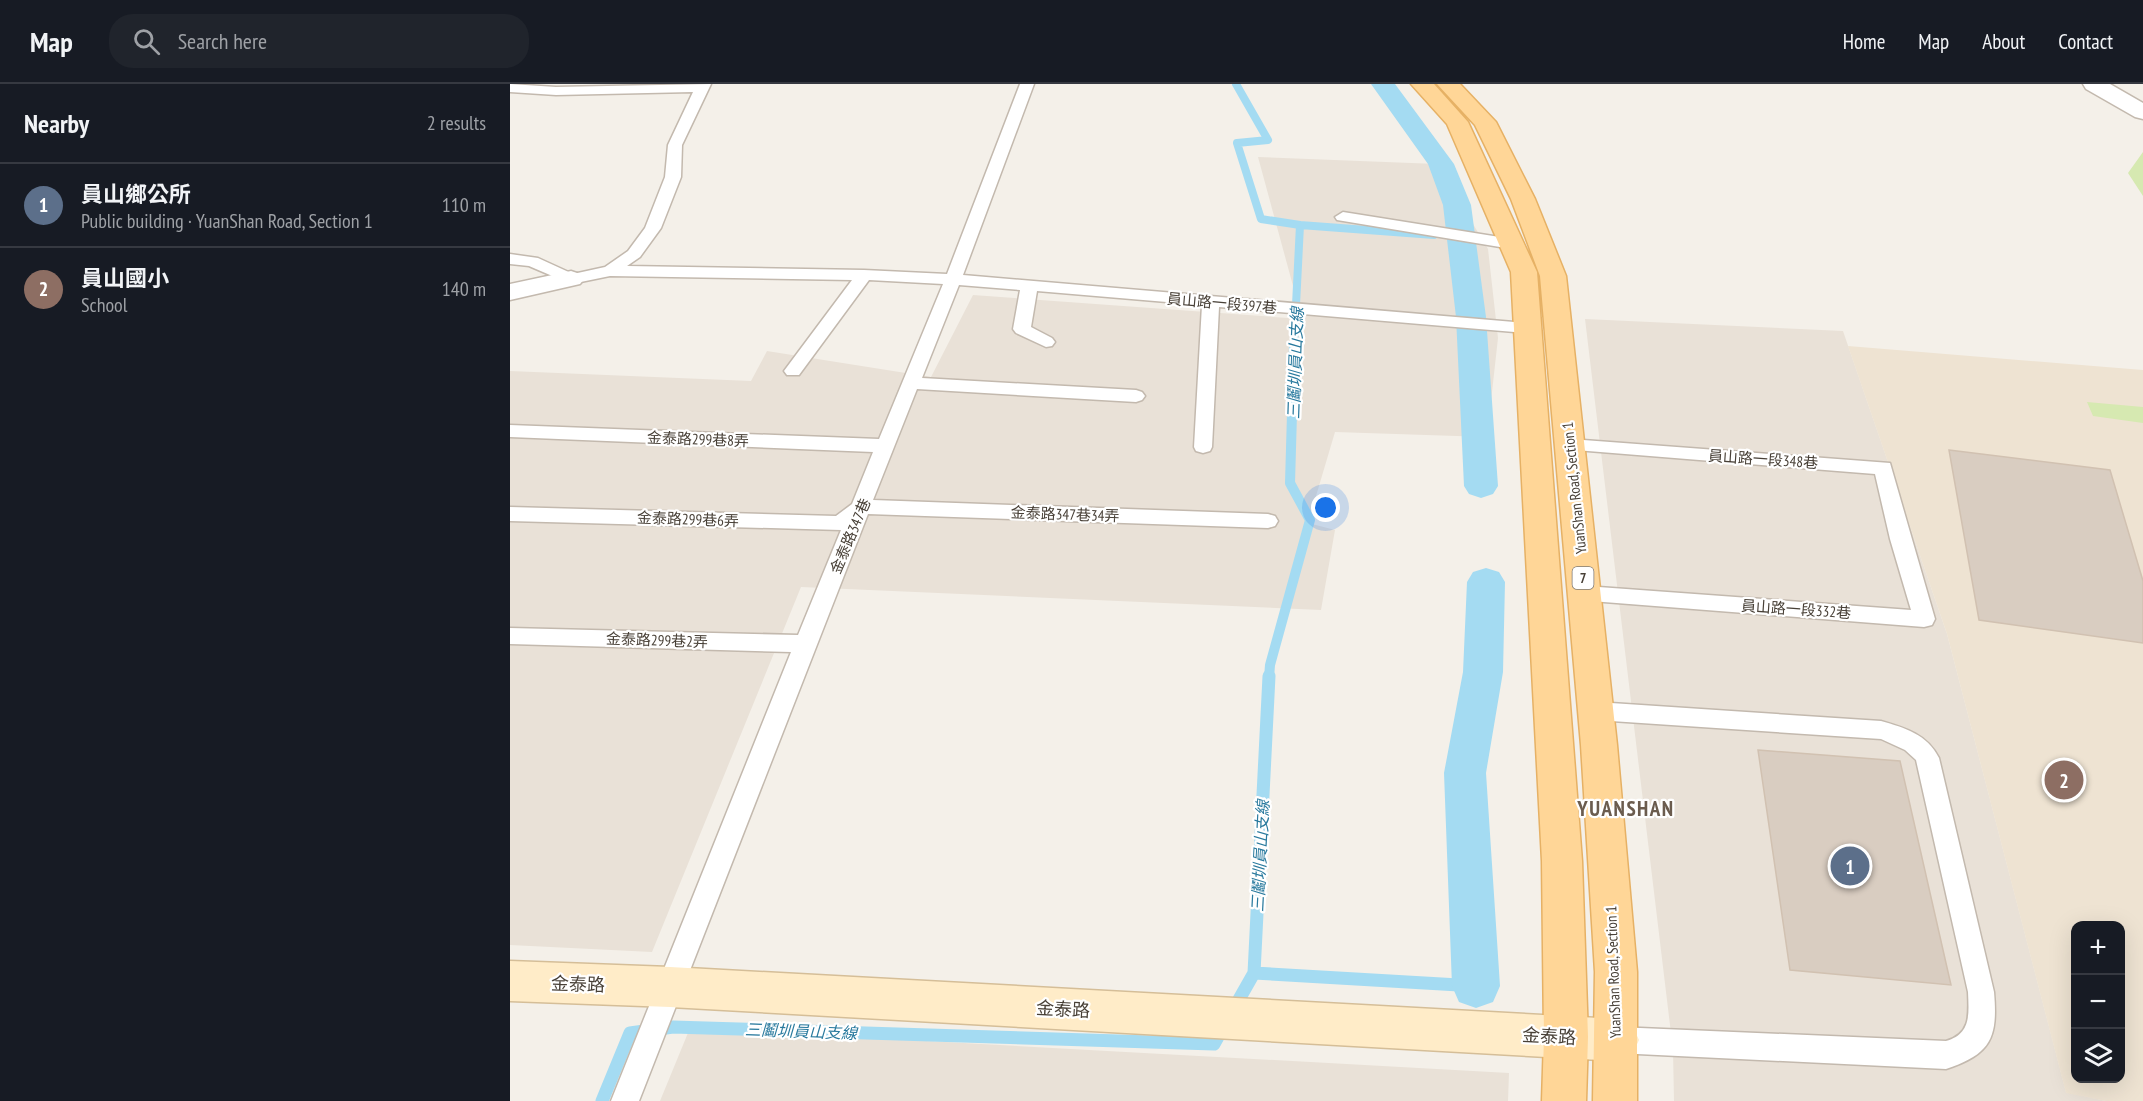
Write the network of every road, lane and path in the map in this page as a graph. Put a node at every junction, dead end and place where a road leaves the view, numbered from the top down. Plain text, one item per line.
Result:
1 (1028, 84) edge
2 (1422, 84) edge
3 (1448, 84) edge
4 (2094, 84) edge
5 (704, 86) edge
6 (510, 87) edge
7 (2143, 112) edge
8 (1343, 217) dead end
9 (1512, 244) junction
10 (510, 260) edge
11 (610, 271) junction
12 (864, 275) junction
13 (571, 279) junction
14 (952, 279) junction
15 (1029, 287) junction
16 (510, 292) edge
17 (1211, 302) junction
18 (1527, 328) junction
19 (1046, 342) dead end
20 (793, 371) dead end
21 (912, 383) junction
22 (1136, 396) dead end
23 (510, 431) edge
24 (1570, 445) junction
25 (887, 446) junction
26 (1203, 447) dead end
27 (862, 507) junction
28 (510, 514) edge
29 (1268, 521) dead end
30 (1900, 539) joint
31 (1585, 594) junction
32 (510, 636) edge
33 (805, 644) junction
34 (1596, 711) junction
35 (510, 981) edge
36 (670, 987) junction
37 (1566, 1037) junction
38 (1617, 1040) junction
39 (625, 1101) edge
40 (1564, 1101) edge
41 (1615, 1101) edge

1 - 14 lane, 金泰路347巷
2 - 9 main road
3 - 24 main road, YuanShan Road, Section 1 / 7
4 - 7 street
5 - 6 lane
5 - 11 lane
8 - 9 lane
9 - 18 main road
10 - 13 lane
11 - 12 lane, 員山路一段397巷
11 - 13 lane
12 - 14 lane, 員山路一段397巷
12 - 20 lane
13 - 16 street
14 - 15 lane, 員山路一段397巷
14 - 21 lane, 金泰路347巷
15 - 17 lane, 員山路一段397巷
15 - 19 lane
17 - 18 lane, 員山路一段397巷
17 - 26 lane
18 - 37 main road
21 - 22 lane
21 - 25 lane, 金泰路347巷
23 - 25 lane, 金泰路299巷8弄
24 - 30 lane, 員山路一段348巷
24 - 31 main road, YuanShan Road, Section 1 / 7
25 - 27 lane, 金泰路347巷
27 - 28 lane, 金泰路299巷6弄
27 - 29 lane, 金泰路347巷34弄
27 - 33 lane, 金泰路347巷
30 - 31 lane, 員山路一段332巷
31 - 34 main road, YuanShan Road, Section 1 / 7
32 - 33 lane, 金泰路299巷2弄
33 - 36 lane, 金泰路347巷
34 - 38 main road, YuanShan Road, Section 1 / 7
34 - 38 lane
35 - 36 street, 金泰路
36 - 37 street, 金泰路
36 - 39 lane, 金泰路347巷
37 - 38 street, 金泰路
37 - 40 main road
38 - 41 main road, YuanShan Road, Section 1 / 7

